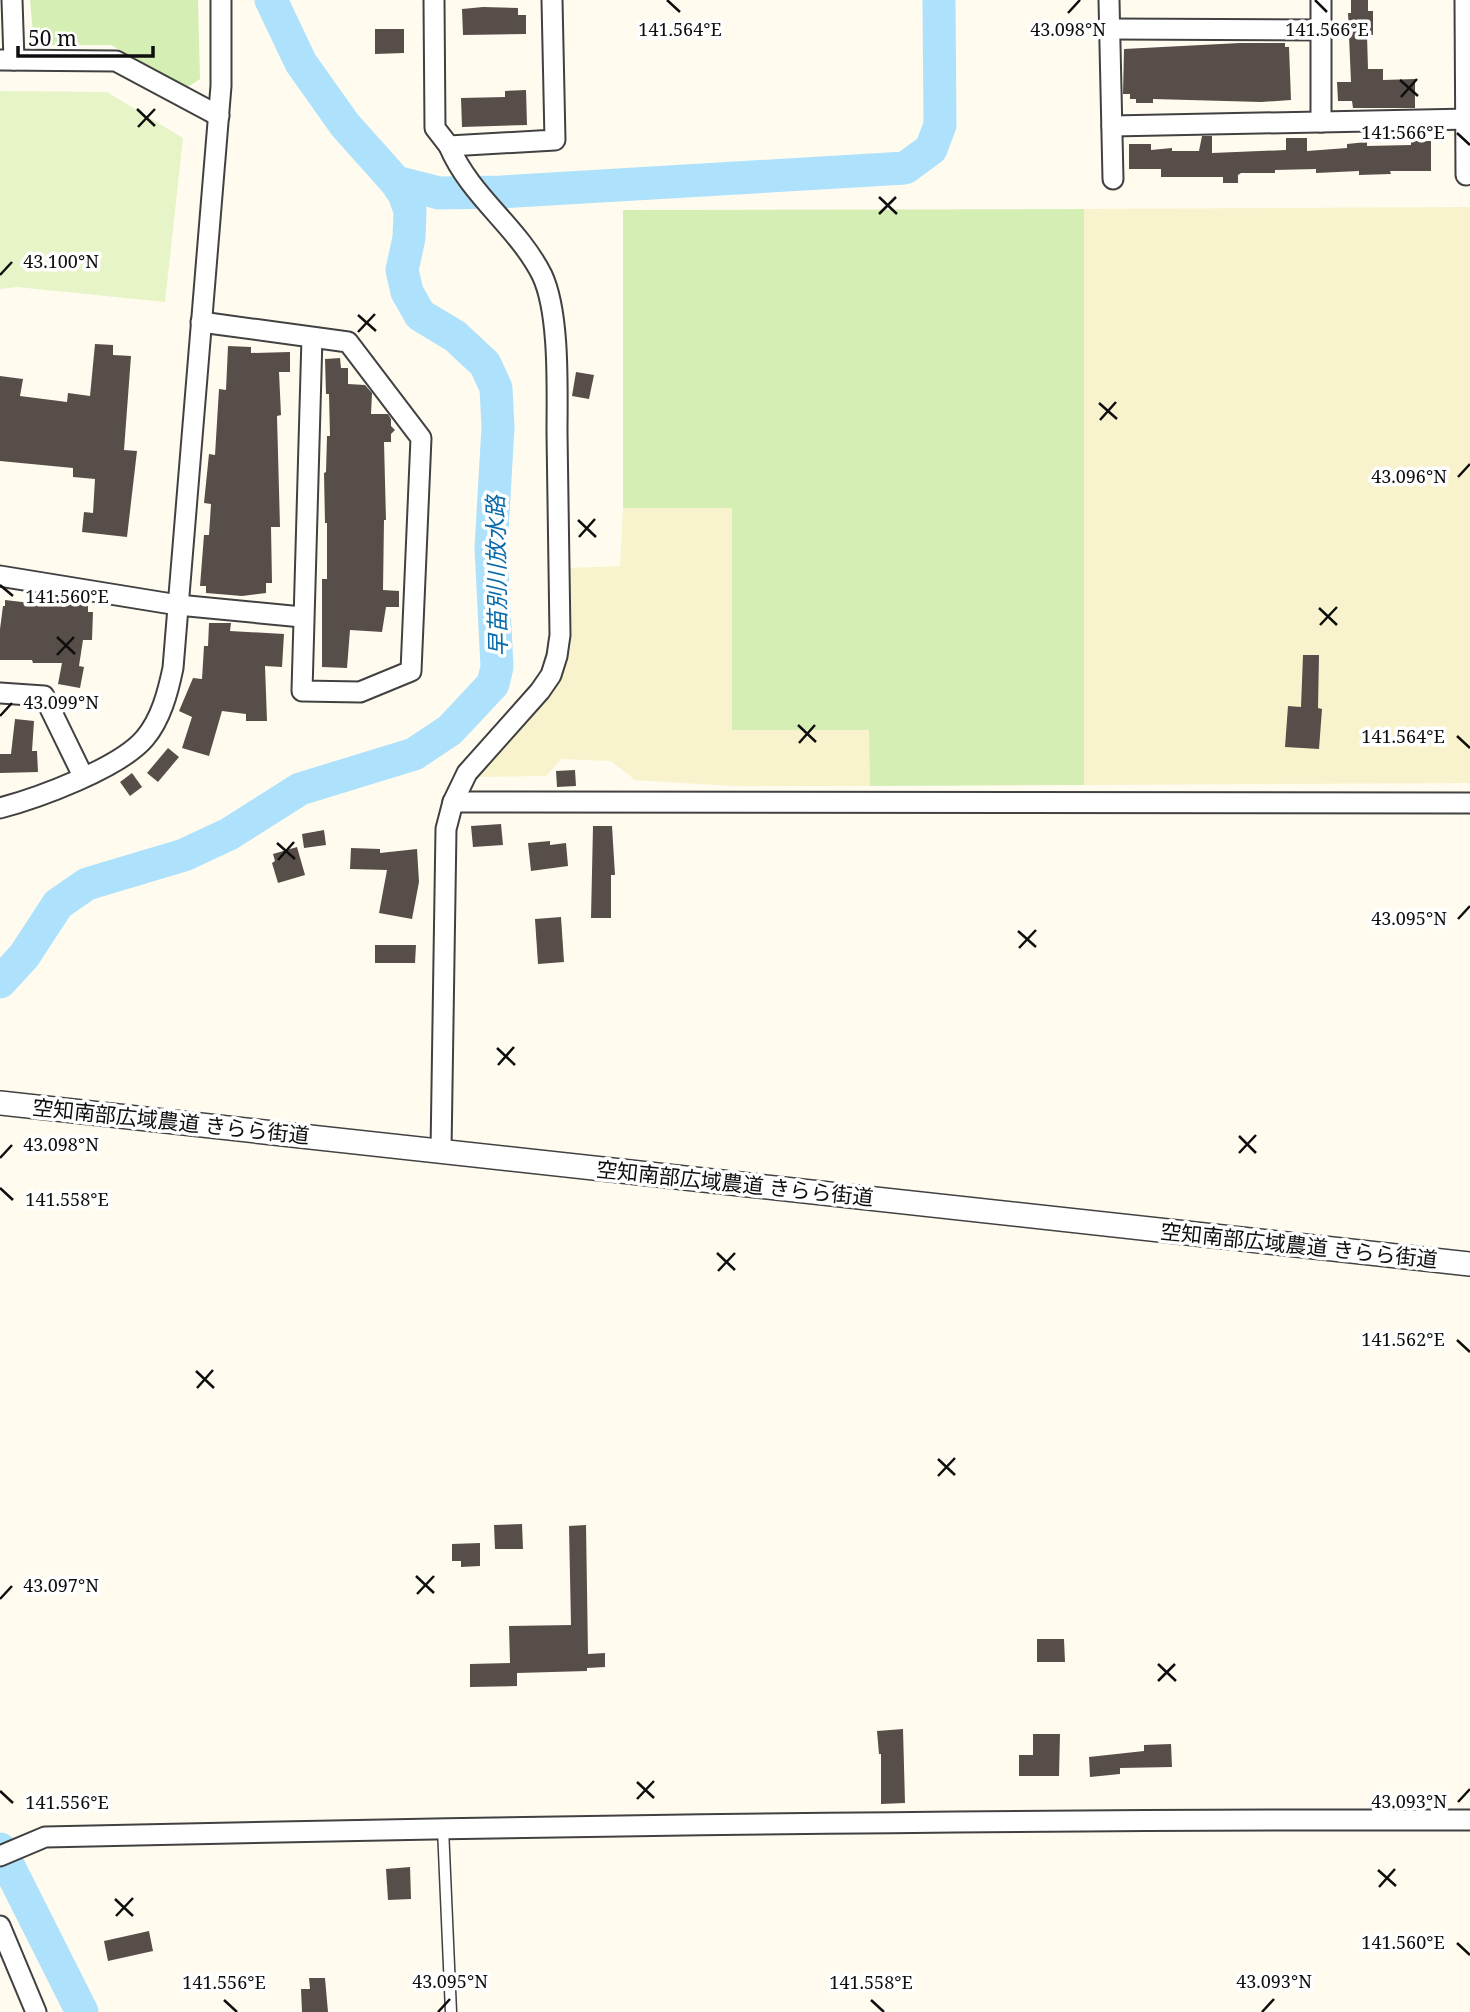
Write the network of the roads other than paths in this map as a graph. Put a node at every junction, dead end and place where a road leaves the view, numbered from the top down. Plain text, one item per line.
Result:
1 (12, 0) edge
2 (221, 0) edge
3 (434, 0) edge
4 (552, 0) edge
5 (1109, 0) edge
6 (1321, 0) edge
7 (1465, 0) edge
8 (1110, 29) junction
9 (1321, 30) junction
10 (7, 60) edge
11 (219, 116) junction
12 (1468, 119) edge
13 (1321, 122) junction
14 (1112, 126) junction
15 (449, 146) junction
16 (1466, 175) dead end
17 (1113, 179) dead end
18 (201, 322) junction
19 (312, 337) junction
20 (0, 576) edge
21 (178, 604) junction
22 (302, 617) junction
23 (0, 693) edge
24 (83, 776) junction
25 (453, 802) junction
26 (1470, 803) edge
27 (0, 808) edge
28 (0, 1103) edge
29 (441, 1151) junction
30 (1470, 1264) edge
31 (1470, 1820) edge
32 (443, 1828) junction
33 (0, 1856) edge
34 (0, 1926) edge
35 (36, 2012) edge
36 (451, 2012) edge

1 - 10 street
2 - 11 street
3 - 15 street
4 - 15 street
5 - 8 street
6 - 9 street
7 - 12 street
8 - 9 street
8 - 14 street
9 - 13 street
10 - 11 street
11 - 18 street
12 - 13 street
12 - 16 street
13 - 14 street
14 - 17 street
15 - 25 street
18 - 19 street
18 - 21 street
19 - 22 street
19 - 22 street
20 - 21 street
21 - 22 street
21 - 24 street
23 - 24 street
24 - 27 street
25 - 26 street
25 - 29 street
28 - 29 street, 空知南部広域農道 きらら街道
29 - 30 street, 空知南部広域農道 きらら街道
31 - 32 street
32 - 33 street
32 - 36 lane
34 - 35 street

